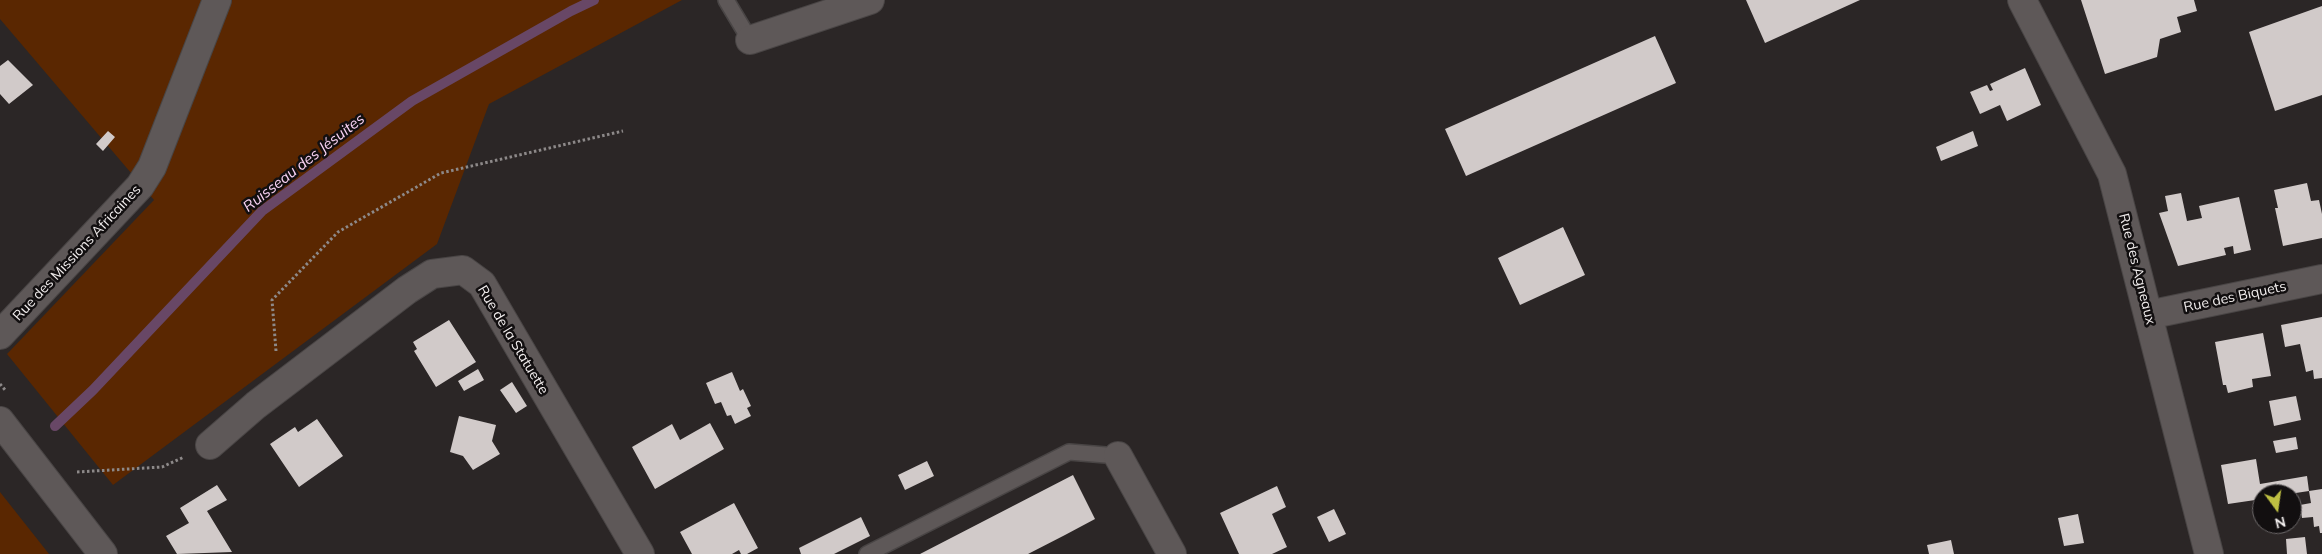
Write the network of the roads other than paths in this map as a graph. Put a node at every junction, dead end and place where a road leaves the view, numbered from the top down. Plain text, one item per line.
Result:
1 (217, 0) edge
2 (726, 0) edge
3 (870, 0) edge
4 (2022, 0) edge
5 (750, 40) joint
6 (2322, 279) edge
7 (2148, 315) junction
8 (0, 335) edge
9 (0, 421) edge
10 (210, 445) road end
11 (1118, 456) joint
12 (103, 554) edge
13 (640, 554) edge
14 (867, 554) edge
15 (1172, 554) edge
16 (2209, 554) edge

1 - 8 street, Rue des Missions Africaines
2 - 5 lane
3 - 5 street
4 - 7 street, Rue des Agneaux
6 - 7 street, Rue des Biquets
7 - 16 street, Rue des Agneaux
9 - 12 street
10 - 13 street, Rue de la Statuette
11 - 14 lane
11 - 15 street

